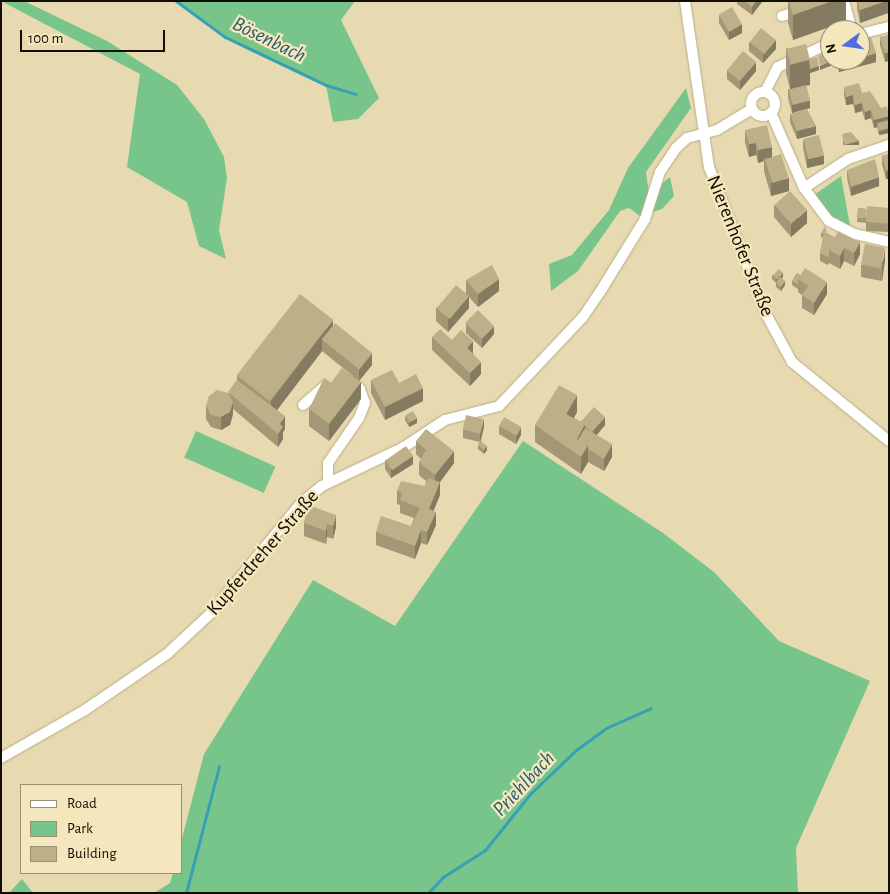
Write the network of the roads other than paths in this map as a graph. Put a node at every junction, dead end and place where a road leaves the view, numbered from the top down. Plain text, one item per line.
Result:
1 (685, 1) edge
2 (844, 1) edge
3 (815, 6) edge
4 (782, 16) dead end
5 (849, 20) edge
6 (889, 27) edge
7 (870, 32) edge
8 (820, 48) edge
9 (765, 92) junction
10 (752, 109) junction
11 (771, 112) junction
12 (703, 133) junction
13 (889, 145) edge
14 (804, 188) junction
15 (889, 242) edge
16 (302, 405) dead end
17 (889, 442) edge
18 (328, 482) junction
19 (1, 758) edge

1 - 12 street, Nierenhofer Straße
2 - 5 street
3 - 4 street
6 - 7 street
8 - 9 street
9 - 10 street
9 - 11 street
10 - 11 street
10 - 12 street, Kupferdreher Straße
11 - 14 street
12 - 17 street, Nierenhofer Straße
12 - 18 street, Kupferdreher Straße
13 - 14 street
14 - 15 street
16 - 18 street
18 - 19 street, Kupferdreher Straße

